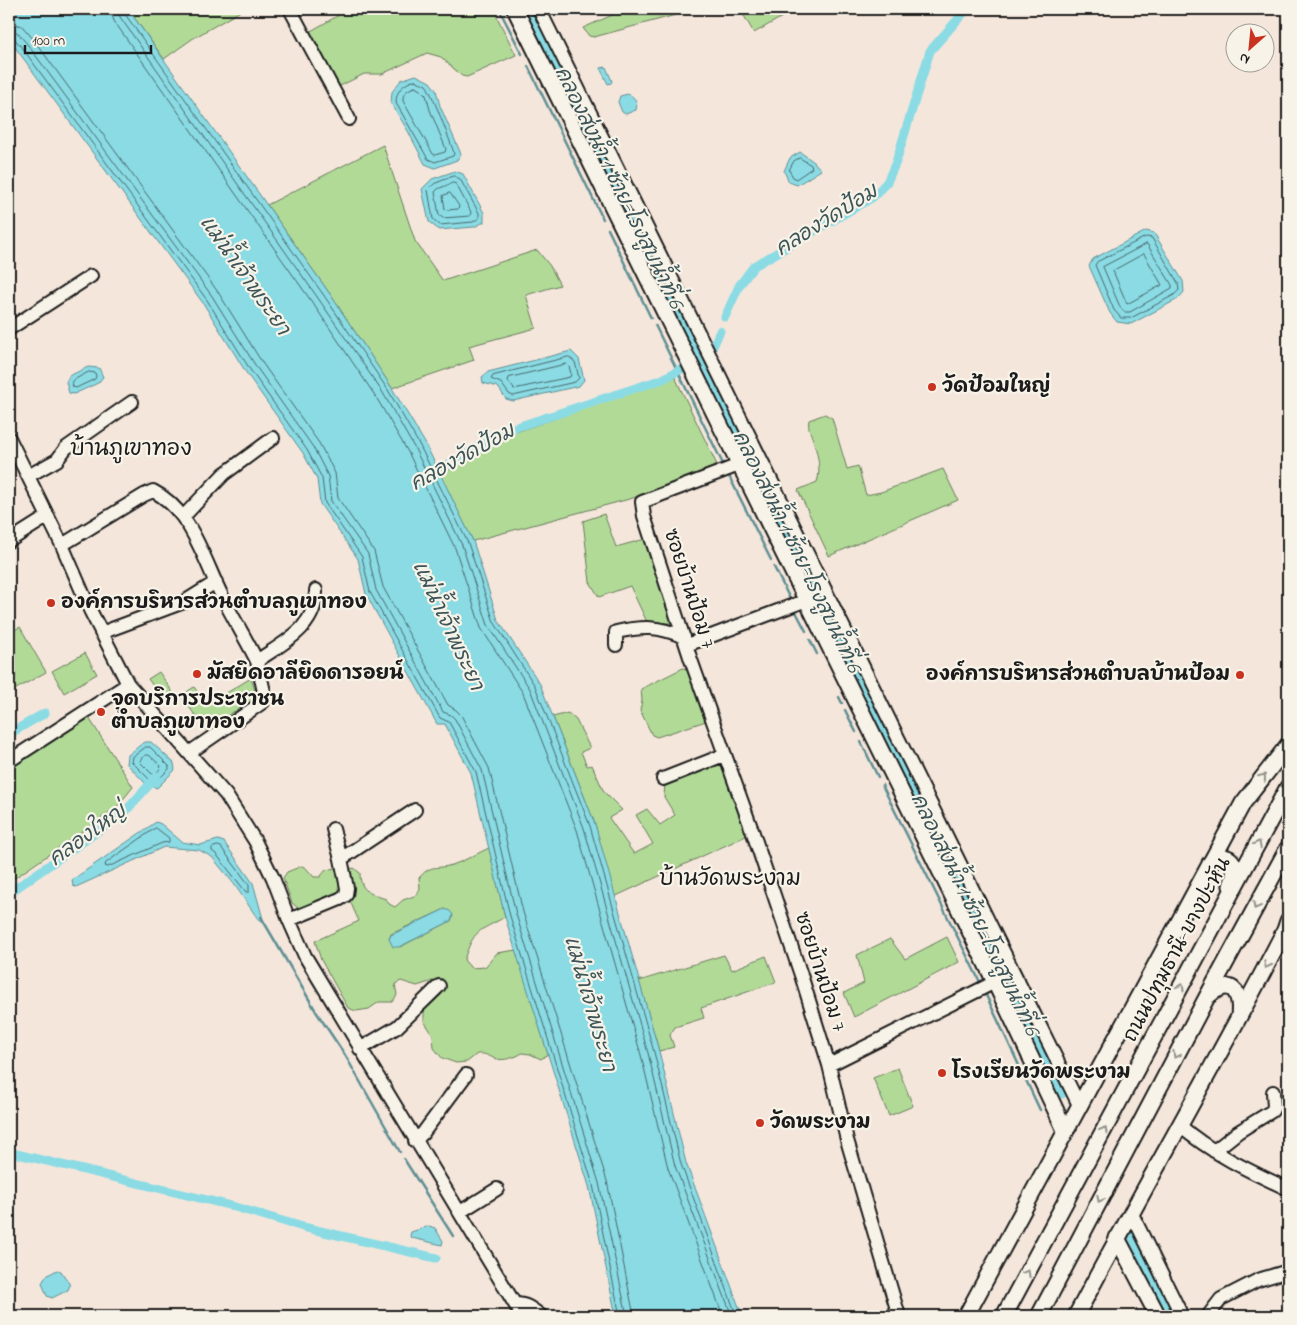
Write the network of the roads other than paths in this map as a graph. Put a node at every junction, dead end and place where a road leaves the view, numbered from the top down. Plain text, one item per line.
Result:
1 (290, 9) edge
2 (515, 9) edge
3 (539, 9) edge
4 (349, 119) dead end
5 (604, 163) junction
6 (91, 276) dead end
7 (9, 328) edge
8 (132, 402) dead end
9 (736, 433) junction
10 (9, 438) edge
11 (273, 438) dead end
12 (739, 465) junction
13 (28, 476) junction
14 (47, 517) junction
15 (184, 517) junction
16 (9, 541) edge
17 (62, 545) junction
18 (216, 582) junction
19 (316, 590) dead end
20 (807, 600) junction
21 (101, 633) junction
22 (686, 641) junction
23 (616, 645) dead end
24 (257, 661) junction
25 (128, 684) junction
26 (1288, 745) edge
27 (189, 753) junction
28 (724, 755) junction
29 (9, 761) edge
30 (663, 779) dead end
31 (1288, 787) edge
32 (415, 810) dead end
33 (333, 829) dead end
34 (1288, 848) edge
35 (341, 859) junction
36 (1210, 863) junction
37 (1229, 897) junction
38 (288, 920) junction
39 (1288, 922) edge
40 (994, 982) junction
41 (439, 986) dead end
42 (1207, 997) junction
43 (1238, 1022) junction
44 (360, 1049) junction
45 (829, 1065) junction
46 (466, 1075) dead end
47 (1274, 1092) dead end
48 (1079, 1105) junction
49 (1179, 1125) junction
50 (1065, 1130) junction
51 (415, 1141) junction
52 (1214, 1151) junction
53 (497, 1188) dead end
54 (1288, 1189) edge
55 (460, 1212) junction
56 (1131, 1212) junction
57 (1117, 1238) junction
58 (1288, 1271) edge
59 (516, 1304) junction
60 (522, 1316) edge
61 (541, 1316) edge
62 (899, 1316) edge
63 (966, 1316) edge
64 (1004, 1316) edge
65 (1039, 1316) edge
66 (1076, 1316) edge
67 (1158, 1316) edge
68 (1182, 1316) edge
69 (1208, 1316) edge

1 - 4 street
2 - 5 main road
3 - 5 street
5 - 9 main road
5 - 9 street
6 - 7 street
8 - 13 street
9 - 12 main road
9 - 48 street
10 - 13 street
11 - 15 street
12 - 20 main road
12 - 22 street, ซอยบ้านป้อม 7
13 - 14 street
14 - 16 street
14 - 17 street
15 - 17 street
15 - 18 street
17 - 21 street
18 - 21 street
18 - 24 street
19 - 24 street
20 - 22 street
20 - 40 main road
21 - 25 street
22 - 23 street
22 - 28 street, ซอยบ้านป้อม 7
24 - 27 street
25 - 27 street
25 - 29 street
36 -> 26 main road
27 - 38 street
28 - 30 street
28 - 45 street, ซอยบ้านป้อม 7
37 -> 31 main road, ถนนปทุมธานี-บางปะหัน
32 - 35 street
33 - 35 street
34 -> 42 main road
35 - 38 street
36 - 37 main road
36 - 48 main road
64 -> 37 main road, ถนนปทุมธานี-บางปะหัน
38 - 44 street
39 -> 43 main road
40 - 45 street
40 - 50 main road
41 - 44 street
42 - 43 main road
42 -> 65 main road
43 - 49 main road
44 - 51 street
45 - 62 street, ซอยบ้านป้อม 7
46 - 51 street
47 - 52 street
48 - 50 main road
49 - 52 street
49 - 56 main road
50 - 63 main road
51 - 55 street
52 - 54 street
53 - 55 street
55 - 59 street
56 - 57 main road
56 - 68 street
57 - 66 main road
57 - 67 main road
58 - 69 street
59 - 60 street
59 - 61 street

